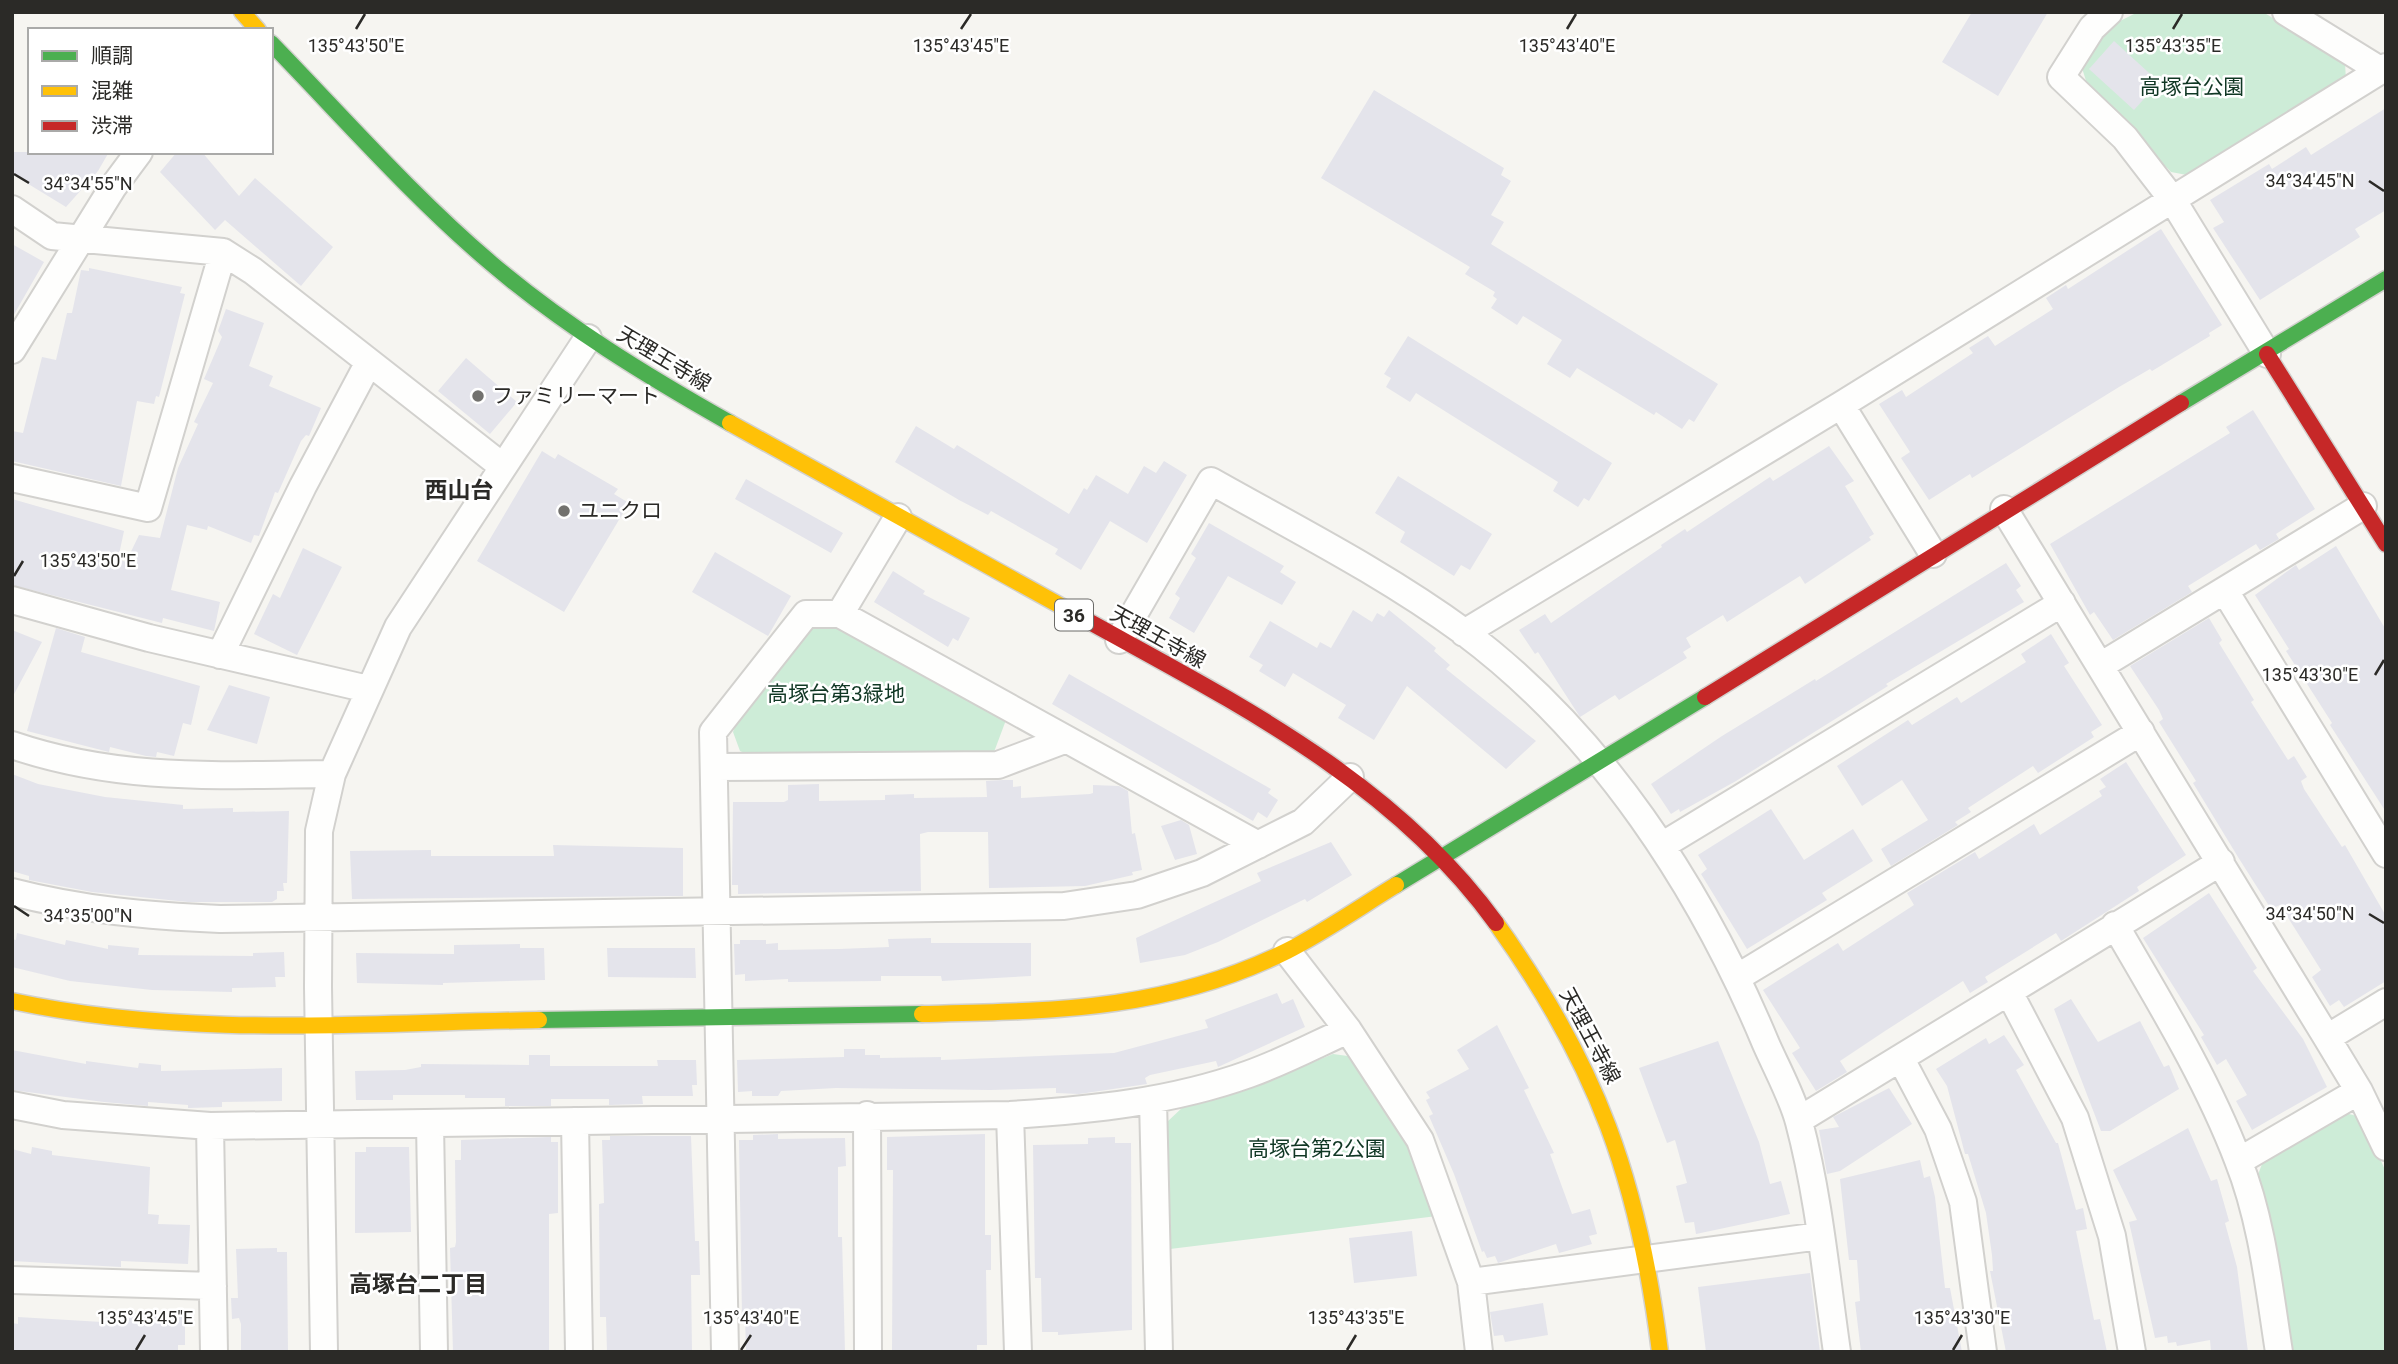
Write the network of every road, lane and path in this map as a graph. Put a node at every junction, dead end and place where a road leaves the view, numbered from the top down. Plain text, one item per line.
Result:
1 (242, 12) edge
2 (2109, 12) edge
3 (2286, 12) edge
4 (256, 28) edge
5 (273, 45) edge
6 (2383, 69) edge
7 (138, 154) edge
8 (2172, 199) junction
9 (12, 209) edge
10 (81, 240) junction
11 (223, 252) junction
12 (2386, 279) edge
13 (589, 338) junction
14 (12, 350) edge
15 (2267, 354) junction
16 (369, 362) junction
17 (1841, 405) junction
18 (502, 467) junction
19 (12, 478) edge
20 (2363, 506) junction
21 (2004, 509) junction
22 (898, 517) junction
23 (2386, 544) edge
24 (1933, 554) junction
25 (2225, 591) junction
26 (12, 600) edge
27 (2062, 603) junction
28 (840, 614) junction
29 (1464, 633) junction
30 (1119, 640) junction
31 (220, 655) junction
32 (2100, 666) junction
33 (368, 689) junction
34 (2141, 732) junction
35 (1064, 740) junction
36 (12, 745) edge
37 (1599, 763) junction
38 (714, 767) junction
39 (332, 774) junction
40 (1350, 776) junction
41 (1258, 845) junction
42 (1663, 845) junction
43 (2386, 854) edge
44 (1442, 857) junction
45 (2221, 862) junction
46 (12, 892) edge
47 (719, 912) junction
48 (319, 917) junction
49 (2115, 925) junction
50 (1287, 951) junction
51 (1738, 977) junction
52 (2009, 992) junction
53 (12, 1001) edge
54 (2386, 1002) edge
55 (718, 1017) junction
56 (319, 1024) junction
57 (1348, 1030) junction
58 (2327, 1038) junction
59 (1901, 1059) junction
60 (2359, 1091) junction
61 (1153, 1100) junction
62 (12, 1105) edge
63 (867, 1115) junction
64 (1010, 1115) junction
65 (722, 1118) junction
66 (575, 1121) junction
67 (1799, 1121) junction
68 (322, 1123) junction
69 (430, 1124) junction
70 (210, 1126) junction
71 (2386, 1147) edge
72 (2239, 1161) junction
73 (1820, 1236) junction
74 (1647, 1257) junction
75 (12, 1280) edge
76 (1471, 1282) junction
77 (213, 1286) junction
78 (214, 1352) edge
79 (324, 1352) edge
80 (434, 1352) edge
81 (579, 1352) edge
82 (725, 1352) edge
83 (868, 1352) edge
84 (1018, 1352) edge
85 (1159, 1352) edge
86 (1479, 1352) edge
87 (1660, 1352) edge
88 (1838, 1352) edge
89 (1983, 1352) edge
90 (2132, 1352) edge
91 (2279, 1352) edge

1 - 4 street
2 - 8 street
3 - 6 street
5 - 13 street, 天理王寺線 / 36
6 - 8 street
7 - 10 street
8 - 15 street
8 - 17 street
9 - 10 street
10 - 11 street
10 - 14 street
11 - 16 street
11 - 19 street
12 - 15 street
13 - 18 street
13 - 22 street, 天理王寺線 / 36
15 - 20 street
15 - 21 street
16 - 18 street
16 - 31 street
17 - 24 street
17 - 29 street
18 - 33 street
20 - 23 street
20 - 25 street
21 - 24 street
21 - 27 street
22 - 28 street
22 - 30 street, 天理王寺線 / 36
24 - 37 street
25 - 32 street
25 - 43 street
26 - 31 street
27 - 32 street
27 - 42 street
28 - 35 street
28 - 38 street
29 - 30 street
29 - 37 street
30 - 40 street, 天理王寺線 / 36
31 - 33 street
32 - 34 street
33 - 39 street
34 - 45 street
34 - 51 street
35 - 38 street
35 - 41 street
36 - 39 street
37 - 42 street
37 - 44 street
38 - 47 street
39 - 48 street
40 - 41 street
40 - 44 street, 天理王寺線 / 36
41 - 47 street
42 - 51 street
44 - 50 street
44 - 74 street, 天理王寺線 / 36
45 - 49 street
45 - 58 street
46 - 48 street
47 - 48 street
47 - 55 street
48 - 56 street
49 - 52 street
49 - 72 street
50 - 55 street
50 - 57 street
51 - 67 street
52 - 59 street
52 - 90 street
53 - 56 street
54 - 58 street
55 - 56 street
55 - 65 street
56 - 68 street
57 - 61 street
57 - 76 street
58 - 60 street
59 - 67 street
59 - 89 street
60 - 71 street
60 - 72 street
61 - 64 street
61 - 85 street
62 - 70 street
63 - 64 street
63 - 65 street
63 - 83 street
64 - 84 street
65 - 66 street
65 - 82 street
66 - 69 street
66 - 81 street
67 - 73 street
68 - 69 street
68 - 70 street
68 - 79 street
69 - 80 street
70 - 77 street
72 - 91 street
73 - 74 street
73 - 88 street
74 - 76 street
74 - 87 street, 天理王寺線 / 36
75 - 77 street
76 - 86 street
77 - 78 street

